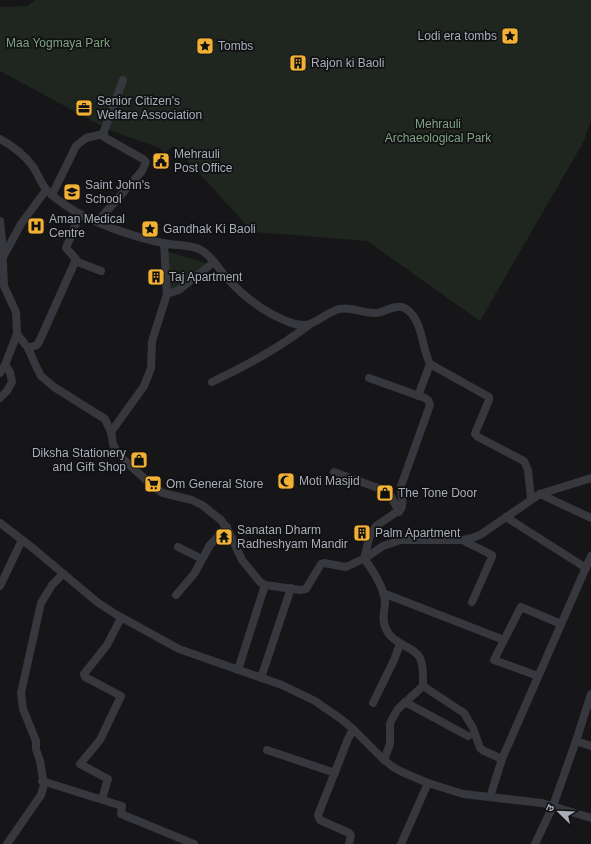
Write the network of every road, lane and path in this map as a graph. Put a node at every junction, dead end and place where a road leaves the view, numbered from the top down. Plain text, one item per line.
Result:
1 (123, 80) dead end
2 (103, 134) junction
3 (0, 139) edge
4 (49, 192) junction
5 (80, 214) junction
6 (0, 221) edge
7 (98, 222) junction
8 (164, 244) junction
9 (2, 261) edge
10 (75, 261) junction
11 (214, 262) junction
12 (101, 271) dead end
13 (168, 294) junction
14 (309, 325) junction
15 (18, 334) junction
16 (28, 348) junction
17 (430, 364) junction
18 (5, 365) junction
19 (0, 373) edge
20 (369, 378) dead end
21 (212, 382) dead end
22 (418, 396) junction
23 (0, 398) edge
24 (111, 432) junction
25 (334, 472) dead end
26 (591, 478) edge
27 (540, 494) junction
28 (531, 499) junction
29 (399, 512) junction
30 (506, 517) junction
31 (591, 518) edge
32 (0, 523) edge
33 (227, 527) junction
34 (22, 540) junction
35 (461, 540) junction
36 (178, 547) dead end
37 (591, 556) edge
38 (202, 559) junction
39 (364, 559) junction
40 (586, 568) junction
41 (63, 574) junction
42 (265, 585) junction
43 (0, 586) edge
44 (291, 588) junction
45 (383, 593) junction
46 (176, 595) dead end
47 (472, 602) dead end
48 (121, 618) junction
49 (561, 624) junction
50 (504, 640) junction
51 (400, 644) junction
52 (238, 670) junction
53 (538, 676) junction
54 (261, 678) junction
55 (423, 686) junction
56 (591, 694) edge
57 (405, 702) junction
58 (373, 703) dead end
59 (353, 729) junction
60 (468, 736) dead end
61 (576, 741) junction
62 (591, 746) edge
63 (267, 750) dead end
64 (502, 759) junction
65 (384, 760) junction
66 (335, 773) junction
67 (42, 781) junction
68 (428, 783) junction
69 (490, 797) junction
70 (102, 799) junction
71 (553, 806) junction
72 (590, 816) edge
73 (182, 842) edge
74 (7, 844) edge
75 (194, 844) edge
76 (348, 844) edge
77 (401, 844) edge
78 (535, 844) edge

1 - 2 street
2 - 4 street
2 - 7 street
3 - 4 street
4 - 5 street
4 - 9 street
5 - 7 street
5 - 10 street
6 - 9 street
7 - 8 street
8 - 11 street
8 - 13 street
9 - 15 street
10 - 12 street
10 - 16 street
11 - 13 street
11 - 14 street
13 - 24 street
14 - 17 street
14 - 21 street
15 - 16 street
15 - 18 street
16 - 24 street
17 - 22 street
17 - 28 street
18 - 19 street
18 - 23 street
20 - 22 street
22 - 29 street
24 - 33 street
25 - 29 street
26 - 27 street
27 - 28 street
27 - 31 street
28 - 30 street
29 - 39 street
30 - 35 street
30 - 40 street
32 - 34 street
33 - 38 street
33 - 42 street
34 - 41 street
34 - 43 street
35 - 39 street
35 - 47 street
36 - 38 street
37 - 40 street
38 - 46 street
39 - 44 street
39 - 45 street
40 - 49 street
41 - 48 street
41 - 67 street
42 - 44 street
42 - 52 street
44 - 54 street
45 - 50 street
45 - 51 street
48 - 52 street
48 - 70 street
49 - 50 street
49 - 53 street
50 - 53 street
51 - 55 street
51 - 58 street
52 - 54 street
53 - 64 street
54 - 59 street
55 - 57 street
55 - 64 street
56 - 61 street
57 - 60 street
57 - 65 street
59 - 65 street
59 - 66 street
61 - 62 street
61 - 71 street
63 - 66 street
64 - 69 street
65 - 68 street
66 - 76 street
67 - 70 street
67 - 74 street
68 - 69 street
68 - 77 street
69 - 71 street
70 - 73 street
71 - 72 street
71 - 78 street
73 - 75 street

